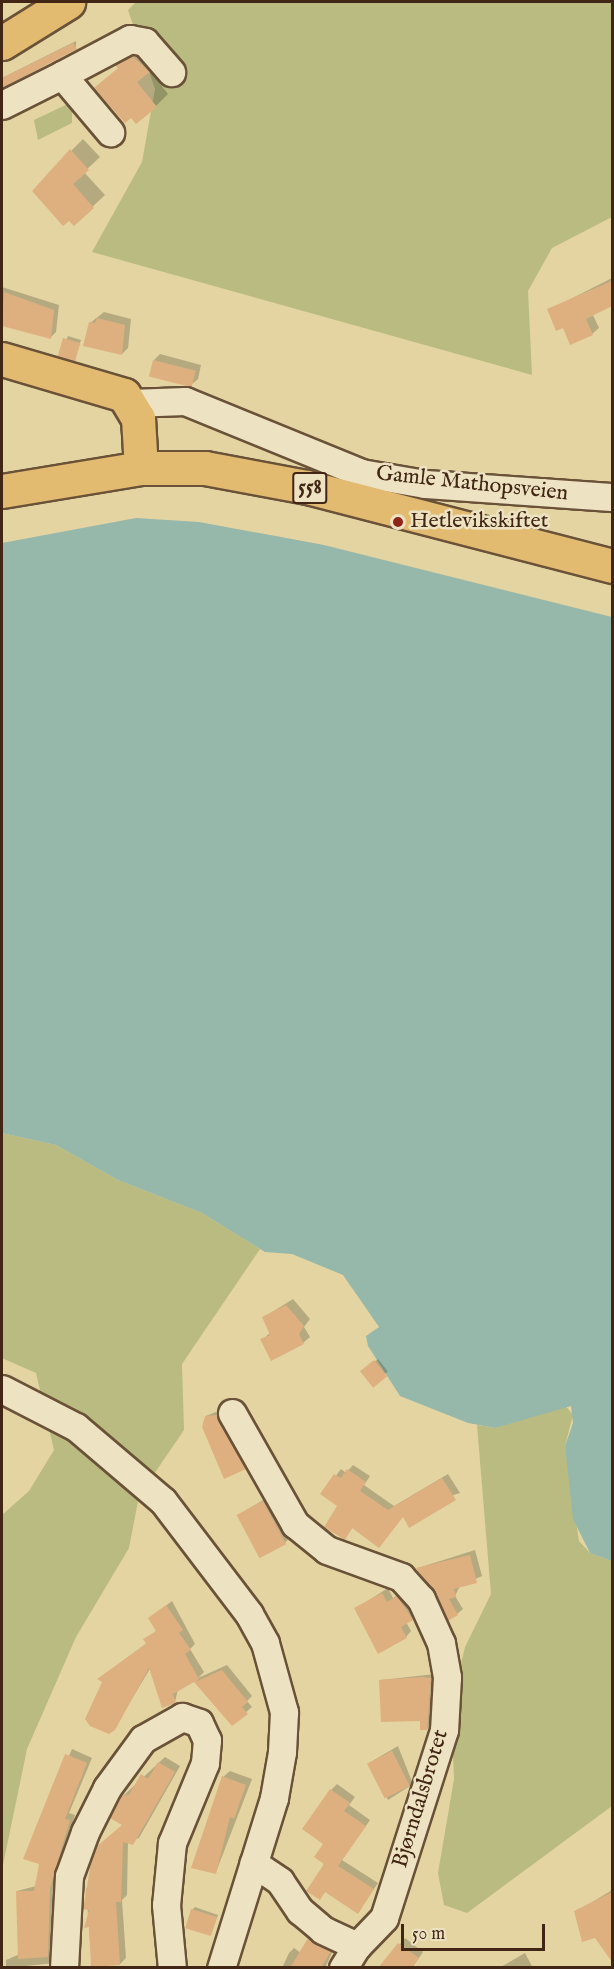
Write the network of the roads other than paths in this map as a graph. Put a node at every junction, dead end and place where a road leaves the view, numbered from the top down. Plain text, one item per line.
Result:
1 (68, 2) edge
2 (2, 43) edge
3 (171, 72) dead end
4 (62, 75) junction
5 (2, 105) edge
6 (110, 132) dead end
7 (2, 359) edge
8 (130, 403) junction
9 (141, 468) junction
10 (2, 491) edge
11 (612, 497) edge
12 (612, 566) edge
13 (2, 1389) edge
14 (232, 1413) dead end
15 (253, 1863) junction
16 (350, 1957) edge
17 (64, 1968) edge
18 (172, 1968) edge
19 (221, 1968) edge

1 - 2 main road
3 - 4 street
4 - 5 street
4 - 6 street
7 - 8 main road
8 - 9 main road
8 - 11 street, Gamle Mathopsveien
9 - 10 main road, 558
9 - 12 main road, 558
13 - 15 street
14 - 16 street, Bjørndalsbrotet
15 - 16 street, Bjørndalsbrotet
15 - 19 street
17 - 18 street

